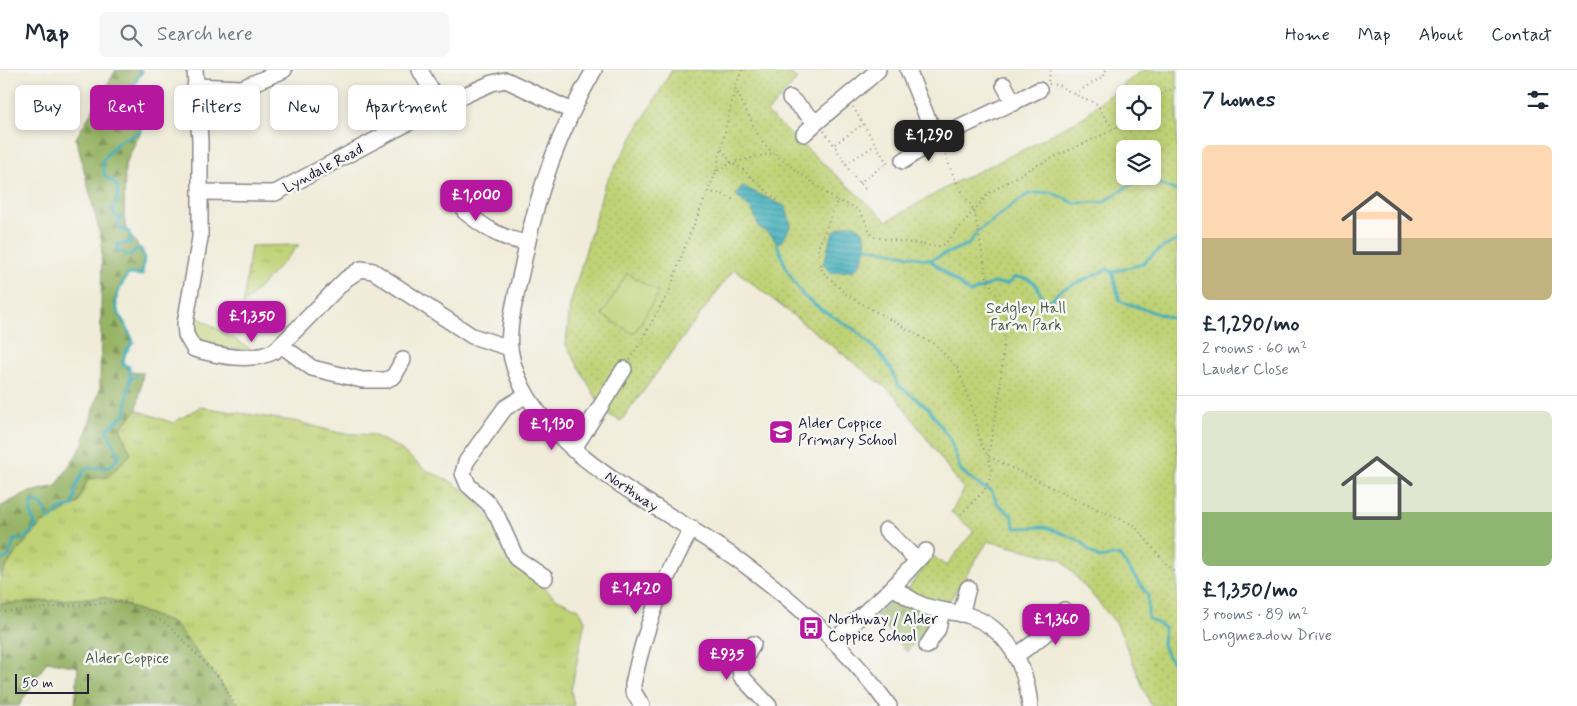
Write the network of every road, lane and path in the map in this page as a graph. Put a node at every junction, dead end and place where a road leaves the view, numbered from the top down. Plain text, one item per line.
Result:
1 (195, 70) edge
2 (284, 70) edge
3 (420, 70) edge
4 (594, 70) edge
5 (742, 70) edge
6 (878, 70) edge
7 (908, 70) edge
8 (1051, 70) edge
9 (1106, 70) edge
10 (195, 85) edge
11 (249, 85) edge
12 (428, 85) edge
13 (1004, 86) dead end
14 (1177, 86) edge
15 (1043, 87) junction
16 (735, 88) junction
17 (466, 94) edge
18 (1074, 94) junction
19 (1161, 94) edge
20 (846, 96) junction
21 (790, 98) dead end
22 (1014, 103) junction
23 (572, 112) junction
24 (816, 122) junction
25 (863, 125) junction
26 (1116, 128) edge
27 (197, 130) edge
28 (394, 130) edge
29 (1113, 130) junction
30 (804, 134) dead end
31 (938, 138) junction
32 (835, 144) junction
33 (875, 145) junction
34 (721, 147) junction
35 (772, 153) junction
36 (903, 161) joint
37 (731, 163) junction
38 (887, 163) junction
39 (846, 164) junction
40 (716, 172) junction
41 (858, 184) junction
42 (868, 191) dead end
43 (201, 192) junction
44 (708, 192) junction
45 (734, 200) dead end
46 (778, 201) dead end
47 (837, 201) junction
48 (974, 210) junction
49 (463, 211) dead end
50 (528, 243) junction
51 (281, 345) junction
52 (510, 348) junction
53 (404, 360) dead end
54 (624, 369) joint
55 (526, 395) junction
56 (573, 450) junction
57 (988, 456) junction
58 (958, 517) dead end
59 (692, 528) junction
60 (886, 530) dead end
61 (1177, 573) edge
62 (545, 578) dead end
63 (893, 587) junction
64 (968, 588) dead end
65 (942, 610) junction
66 (1064, 610) dead end
67 (0, 612) edge
68 (960, 614) junction
69 (939, 625) junction
70 (946, 640) dead end
71 (833, 641) junction
72 (753, 644) dead end
73 (927, 646) dead end
74 (1016, 656) junction
75 (236, 706) edge
76 (642, 706) edge
77 (769, 706) edge
78 (889, 706) edge
79 (1030, 706) edge

1 - 10 street
2 - 11 street
3 - 12 street
4 - 23 street, Northway
5 - 16 path
6 - 20 street
7 - 31 street
8 - 15 path
9 - 18 path
13 - 22 street
14 - 19 path
15 - 18 path
15 - 22 street
16 - 34 path
16 - 35 path
17 - 23 street, Lyndale Road
18 - 29 path
20 - 24 street
20 - 25 path
21 - 24 street
22 - 31 street
23 - 50 street, Northway
24 - 30 street
24 - 32 path
25 - 32 path
25 - 33 path
26 - 29 path
27 - 43 street
28 - 43 street, Lyndale Road
29 - 48 path
31 - 36 street
31 - 48 path
32 - 39 path
33 - 38 path
33 - 39 path
34 - 37 path
34 - 40 path
35 - 37 path
35 - 47 path
36 - 38 path
37 - 40 path
37 - 46 path
38 - 41 path
39 - 41 path
40 - 44 path
41 - 42 path
43 - 51 street
44 - 45 path
44 - 54 path
47 - 48 path
47 - 57 path
48 - 57 path
49 - 50 street
50 - 52 street, Northway
51 - 52 street
51 - 53 street
52 - 55 street, Northway
54 - 56 street
55 - 56 street, Northway
55 - 62 street
56 - 59 street, Northway
57 - 58 path
57 - 61 path
59 - 71 street, Northway
59 - 76 street
60 - 63 street
63 - 65 street
63 - 71 street
64 - 68 street
65 - 68 street
65 - 69 street
66 - 74 street
67 - 75 path
68 - 74 street
69 - 70 street
69 - 73 street
71 - 78 street, Northway
72 - 77 street
74 - 79 street

